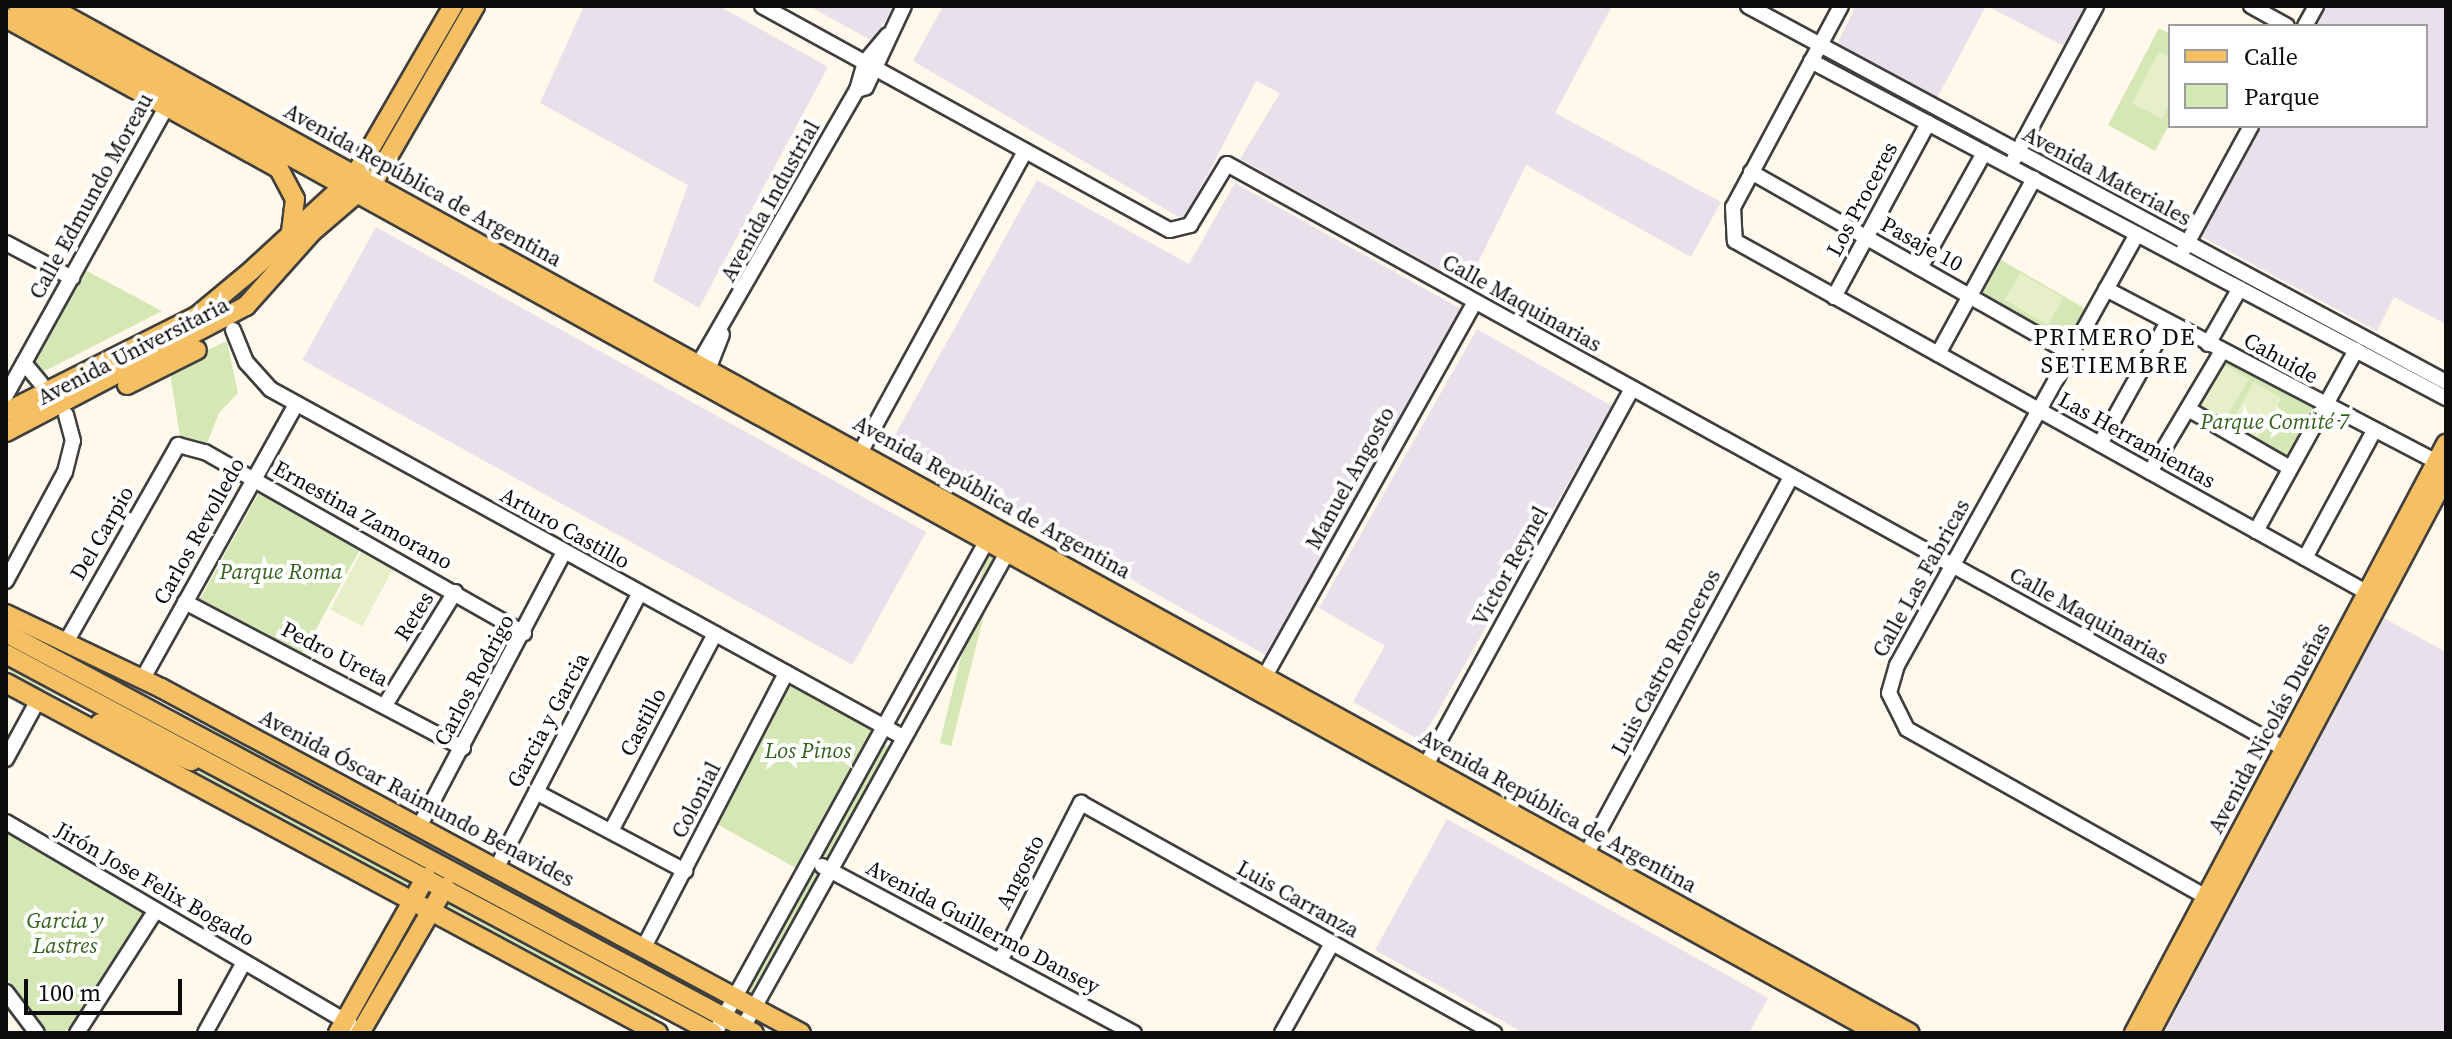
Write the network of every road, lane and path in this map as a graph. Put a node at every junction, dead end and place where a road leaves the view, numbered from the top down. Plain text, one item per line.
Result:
1 (18, 6) edge
2 (48, 6) edge
3 (453, 6) edge
4 (475, 6) edge
5 (762, 6) edge
6 (904, 6) edge
7 (1748, 6) edge
8 (1841, 6) edge
9 (2096, 6) edge
10 (2251, 6) edge
11 (2316, 6) edge
12 (6, 18) edge
13 (2283, 24) edge
14 (2306, 24) edge
15 (1819, 47) junction
16 (1811, 61) junction
17 (871, 65) junction
18 (170, 100) junction
19 (1928, 123) junction
20 (2250, 128) edge
21 (258, 148) junction
22 (1025, 151) junction
23 (1984, 153) junction
24 (2014, 160) junction
25 (1751, 172) junction
26 (2034, 179) junction
27 (357, 184) junction
28 (291, 232) junction
29 (2137, 234) junction
30 (1866, 238) junction
31 (6, 243) edge
32 (2183, 250) junction
33 (263, 259) junction
34 (1920, 268) junction
35 (278, 273) junction
36 (72, 278) junction
37 (2240, 288) junction
38 (2106, 289) junction
39 (260, 294) junction
40 (1970, 296) junction
41 (1834, 297) junction
42 (213, 301) junction
43 (1475, 302) junction
44 (2168, 322) junction
45 (233, 330) junction
46 (2215, 347) junction
47 (2356, 350) junction
48 (2070, 353) junction
49 (1938, 354) junction
50 (24, 363) junction
51 (700, 373) junction
52 (2446, 382) edge
53 (41, 383) junction
54 (1632, 389) junction
55 (6, 398) edge
56 (2446, 398) edge
57 (296, 405) junction
58 (2325, 407) junction
59 (2188, 409) junction
60 (2038, 410) junction
61 (66, 415) junction
62 (9, 424) edge
63 (2373, 433) junction
64 (2100, 444) junction
65 (2446, 444) edge
66 (178, 445) joint
67 (861, 451) junction
68 (2290, 468) junction
69 (2442, 470) edge
70 (2150, 472) junction
71 (1791, 477) junction
72 (253, 480) junction
73 (2256, 531) junction
74 (991, 533) junction
75 (1012, 544) junction
76 (564, 552) junction
77 (2305, 558) junction
78 (1952, 566) junction
79 (6, 581) edge
80 (455, 592) junction
81 (639, 594) junction
82 (2374, 597) junction
83 (185, 602) junction
84 (6, 614) edge
85 (6, 633) edge
86 (524, 633) junction
87 (715, 634) junction
88 (65, 644) junction
89 (6, 654) edge
90 (115, 669) junction
91 (786, 673) junction
92 (1265, 676) junction
93 (2332, 678) junction
94 (142, 680) junction
95 (6, 683) edge
96 (38, 700) junction
97 (385, 705) junction
98 (883, 726) junction
99 (903, 737) junction
100 (463, 748) junction
101 (2285, 749) junction
102 (6, 759) edge
103 (245, 759) junction
104 (1426, 765) junction
105 (257, 784) junction
106 (536, 792) junction
107 (1081, 803) joint
108 (6, 822) edge
109 (419, 827) junction
110 (611, 831) junction
111 (811, 860) junction
112 (1583, 861) junction
113 (497, 867) junction
114 (830, 870) junction
115 (685, 871) junction
116 (426, 877) junction
117 (445, 887) junction
118 (2206, 897) junction
119 (412, 902) junction
120 (156, 910) junction
121 (431, 913) junction
122 (1332, 943) junction
123 (644, 947) junction
124 (1000, 961) junction
125 (244, 962) junction
126 (6, 992) edge
127 (735, 997) junction
128 (755, 1008) junction
129 (341, 1027) edge
130 (717, 1028) edge
131 (746, 1031) edge
132 (362, 1032) edge
133 (37, 1033) edge
134 (77, 1033) edge
135 (205, 1033) edge
136 (658, 1033) edge
137 (801, 1033) edge
138 (1134, 1033) edge
139 (1282, 1033) edge
140 (1494, 1033) edge
141 (1878, 1033) edge
142 (1910, 1033) edge
143 (2134, 1033) edge
144 (2150, 1033) edge

1 - 18 main road, Avenida República de Argentina
2 - 27 main road, Avenida República de Argentina
3 - 27 main road, Avenida Universitaria
4 - 27 main road, Avenida Universitaria
5 - 17 street, Calle Maquinarias
6 - 17 street, Avenida Industrial
7 - 15 street, Avenida Materiales
8 - 15 street
9 - 24 street
10 - 13 street
11 - 14 street
12 - 18 main road
15 - 16 street
15 - 24 street, Avenida Materiales
16 - 19 street, Avenida Materiales
16 - 25 street
17 - 22 street, Calle Maquinarias
17 - 51 street, Avenida Industrial
18 - 21 main road, Avenida República de Argentina
18 - 36 street, Calle Edmundo Moreau
19 - 23 street, Avenida Materiales
19 - 30 street, Los Proceres
20 - 32 street
21 - 27 main road, Avenida República de Argentina
21 - 28 main road
22 - 43 street, Calle Maquinarias
22 - 67 street
23 - 24 street, Avenida Materiales
23 - 34 street
24 - 26 street, Avenida Materiales
24 - 32 street, Avenida Materiales
25 - 30 street, Pasaje 10
25 - 41 street, Las Herramientas
26 - 29 street, Avenida Materiales
26 - 40 street
27 - 28 main road, Avenida Universitaria
27 - 35 main road, Avenida Universitaria
27 - 51 main road, Avenida República de Argentina
28 - 33 main road, Avenida Universitaria
29 - 32 street, Avenida Materiales
29 - 38 street, Calle Las Fabricas
30 - 34 street, Pasaje 10
30 - 41 street, Los Proceres
31 - 36 street
32 - 37 street, Avenida Materiales
32 - 52 street, Avenida Materiales
33 - 35 main road
33 - 42 main road, Avenida Universitaria
34 - 40 street, Pasaje 10
35 - 39 main road, Avenida Universitaria
36 - 50 street, Calle Edmundo Moreau
37 - 46 street
37 - 47 street, Avenida Materiales
38 - 44 street, Cahuide
38 - 48 street, Calle Las Fabricas
39 - 45 main road, Avenida Universitaria
39 - 62 main road, Avenida Universitaria
40 - 48 street, Pasaje 10
40 - 49 street
41 - 49 street, Las Herramientas
42 - 53 main road, Avenida Universitaria
42 - 62 main road, Avenida Universitaria
43 - 54 street, Calle Maquinarias
43 - 92 street, Manuel Angosto
44 - 46 street, Cahuide
44 - 64 street
45 - 57 street, Arturo Castillo
45 - 61 main road, Avenida Universitaria
46 - 58 street, Cahuide
46 - 59 street
47 - 56 street, Avenida Materiales
47 - 58 street
48 - 60 street, Calle Las Fabricas
49 - 60 street, Las Herramientas
50 - 53 street
50 - 55 street, Calle Edmundo Moreau
51 - 67 main road, Avenida República de Argentina
51 - 74 main road, Avenida República de Argentina
53 - 55 main road, Avenida Universitaria
54 - 71 street, Calle Maquinarias
54 - 104 street, Victor Reynel
57 - 72 street, Carlos Revolledo
57 - 76 street, Arturo Castillo
58 - 63 street, Cahuide
58 - 68 street
59 - 68 street
59 - 70 street
60 - 64 street, Las Herramientas
60 - 78 street, Calle Las Fabricas
61 - 62 main road, Avenida Universitaria
61 - 79 street
63 - 69 street, Cahuide
63 - 77 street
64 - 70 street, Las Herramientas
65 - 69 main road, Avenida Nicolás Dueñas
66 - 72 street, Ernestina Zamorano
66 - 88 street, Del Carpio
67 - 74 main road, Avenida República de Argentina
68 - 73 street
69 - 82 main road, Avenida Nicolás Dueñas
70 - 73 street, Las Herramientas
71 - 78 street, Calle Maquinarias
71 - 112 street, Luis Castro Ronceros
72 - 80 street, Ernestina Zamorano
72 - 83 street, Carlos Revolledo
73 - 77 street, Las Herramientas
74 - 75 main road, Avenida República de Argentina
74 - 98 street
75 - 92 main road, Avenida República de Argentina
75 - 99 street
75 - 112 main road, Avenida República de Argentina
76 - 81 street, Arturo Castillo
76 - 86 street, Carlos Rodrigo
77 - 82 street, Las Herramientas
78 - 101 street, Calle Maquinarias
78 - 118 street, Calle Las Fabricas
80 - 86 street, Ernestina Zamorano
80 - 97 street, Retes
81 - 87 street, Arturo Castillo
81 - 106 street, Garcia y Garcia
82 - 93 main road, Avenida Nicolás Dueñas
83 - 94 street, Carlos Revolledo
83 - 97 street, Pedro Ureta
84 - 88 main road, Avenida Óscar Raimundo Benavides
85 - 103 main road
86 - 100 street, Carlos Rodrigo
87 - 91 street, Arturo Castillo
87 - 110 street, Castillo
88 - 90 main road, Avenida Óscar Raimundo Benavides
89 - 105 main road
90 - 94 main road, Avenida Óscar Raimundo Benavides
90 - 103 main road
91 - 98 street, Arturo Castillo
91 - 115 street, Colonial
92 - 104 main road, Avenida República de Argentina
93 - 101 main road, Avenida Nicolás Dueñas
93 - 144 main road, Avenida Nicolás Dueñas
94 - 109 main road, Avenida Óscar Raimundo Benavides
95 - 96 main road
96 - 102 street
96 - 105 main road
96 - 119 main road
97 - 100 street, Pedro Ureta
98 - 99 street, Arturo Castillo
98 - 111 street
99 - 114 street
100 - 109 street, Carlos Rodrigo
101 - 118 main road, Avenida Nicolás Dueñas
103 - 130 main road
104 - 112 main road, Avenida República de Argentina
105 - 116 main road
106 - 110 street
106 - 113 street, Garcia y Garcia
107 - 122 street, Luis Carranza
107 - 124 street, Angosto
108 - 120 street, Jirón Jose Felix Bogado
109 - 113 main road, Avenida Óscar Raimundo Benavides
110 - 115 street
111 - 114 street, Avenida Guillermo Dansey
111 - 127 street
112 - 141 main road, Avenida República de Argentina
112 - 142 main road, Avenida República de Argentina
113 - 123 main road, Avenida Óscar Raimundo Benavides
114 - 124 street, Avenida Guillermo Dansey
114 - 128 street
115 - 123 street, Colonial
116 - 117 main road
116 - 119 main road
117 - 121 main road
117 - 130 main road
118 - 143 main road, Avenida Nicolás Dueñas
119 - 121 main road
119 - 129 main road
120 - 125 street, Jirón Jose Felix Bogado
120 - 134 street
121 - 132 main road
121 - 136 main road
122 - 139 street
122 - 140 street, Luis Carranza
123 - 127 main road, Avenida Óscar Raimundo Benavides
124 - 138 street, Avenida Guillermo Dansey
125 - 129 street, Jirón Jose Felix Bogado
125 - 135 street
126 - 133 street
127 - 128 main road, Avenida Óscar Raimundo Benavides
127 - 130 street
128 - 131 street
128 - 137 main road, Avenida Óscar Raimundo Benavides
129 - 132 street, Jirón Jose Felix Bogado
130 - 131 main road

